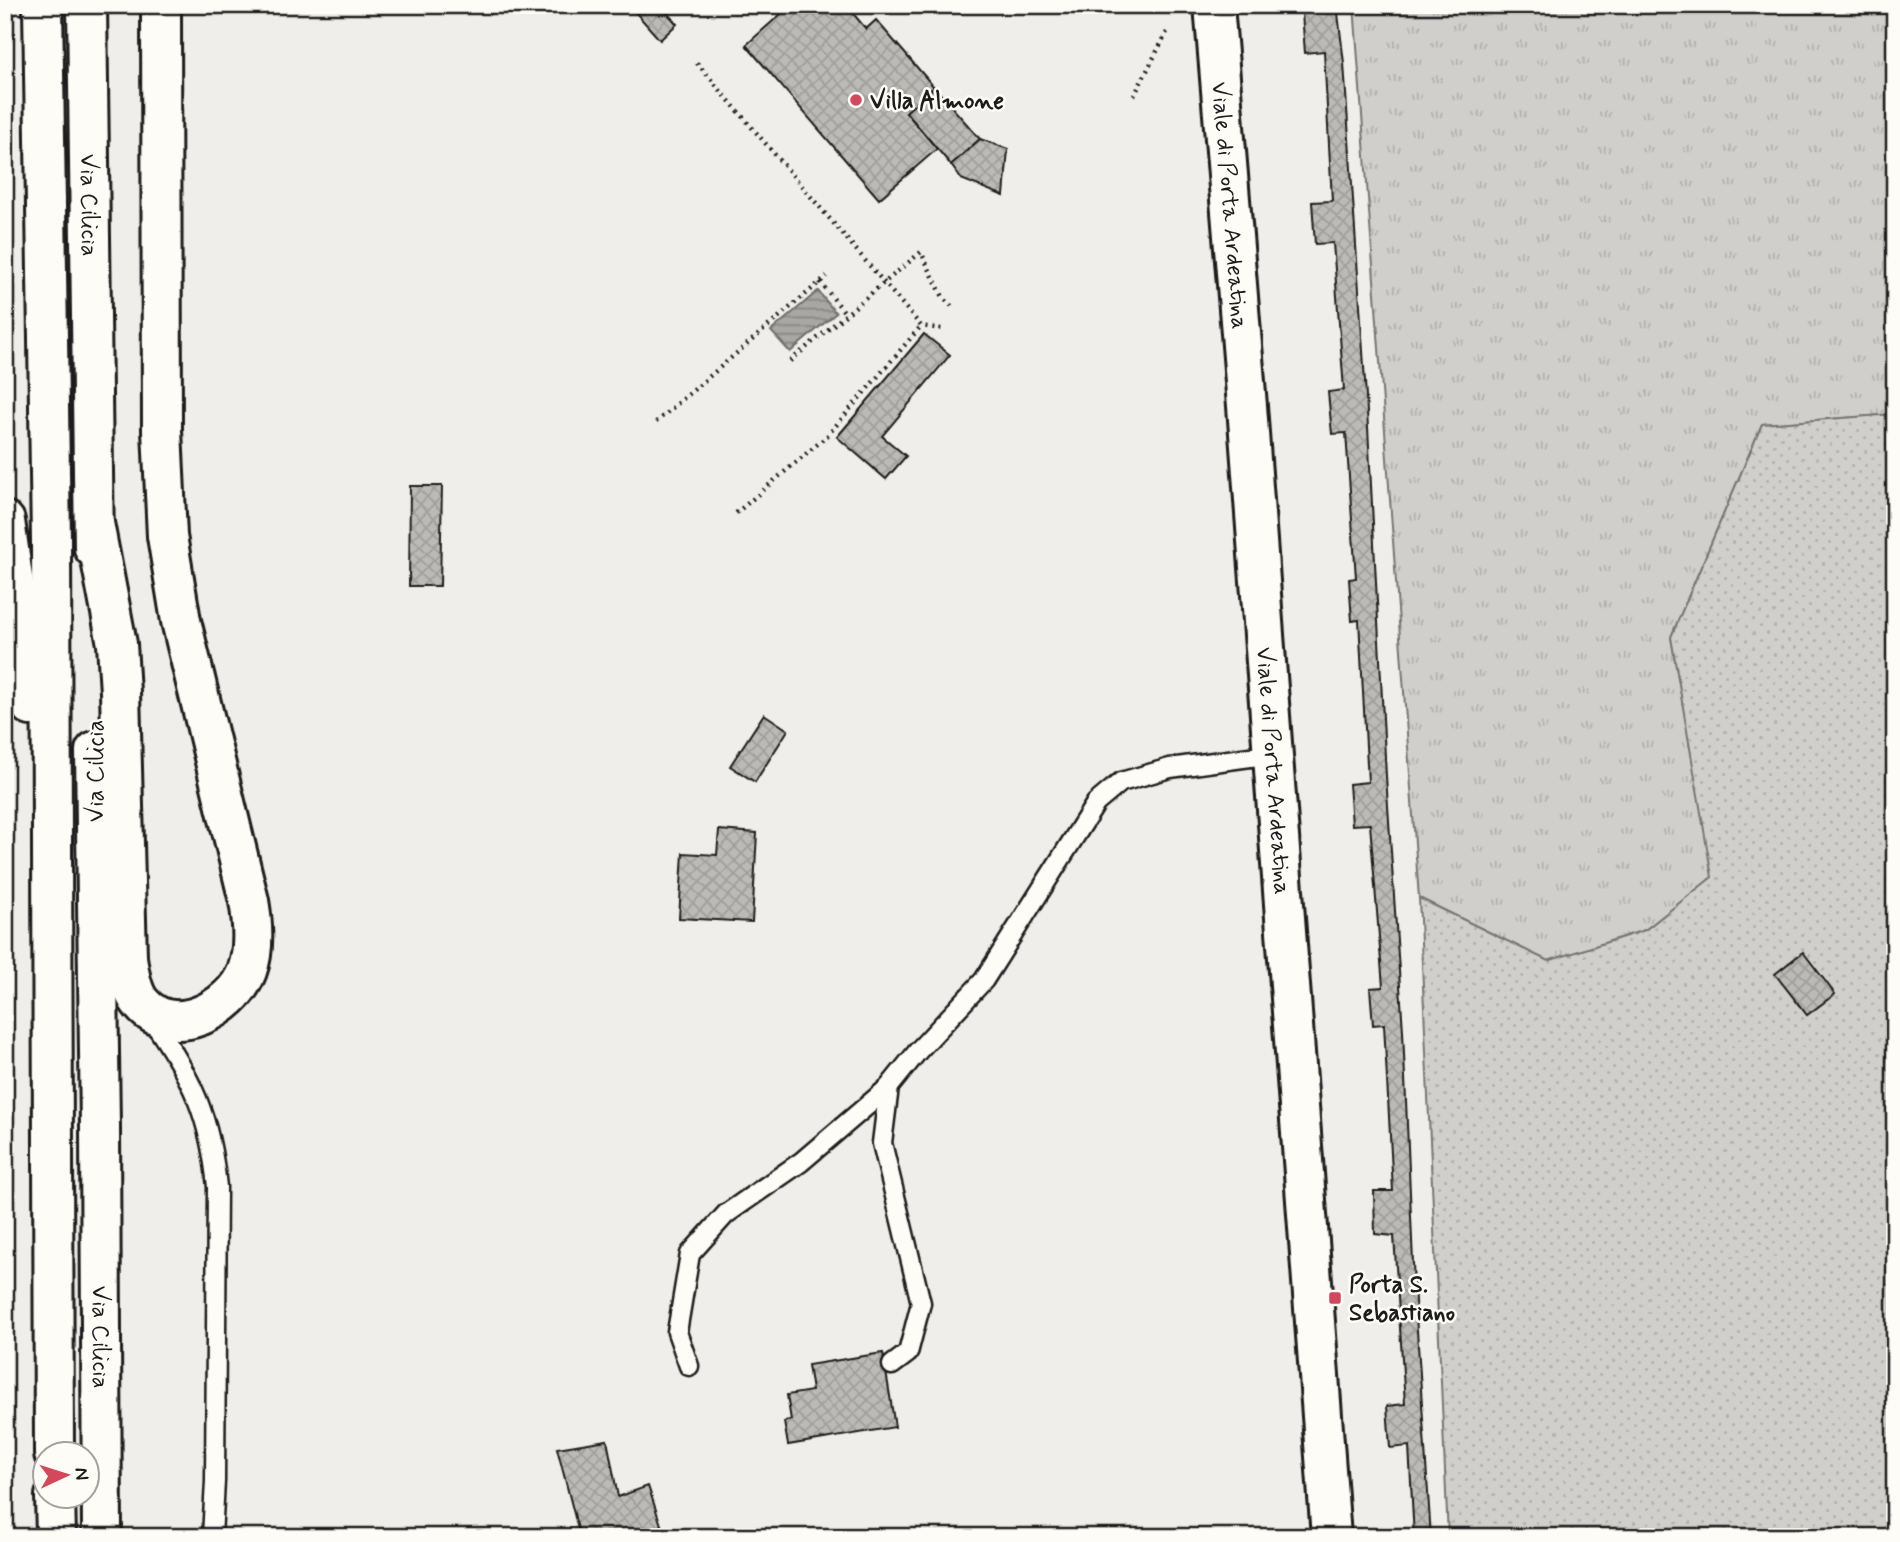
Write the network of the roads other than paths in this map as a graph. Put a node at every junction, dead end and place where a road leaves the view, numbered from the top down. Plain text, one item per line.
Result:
1 (43, 5) edge
2 (87, 5) edge
3 (161, 5) edge
4 (1214, 5) edge
5 (5, 521) edge
6 (94, 523) junction
7 (1272, 754) junction
8 (51, 846) junction
9 (141, 1003) junction
10 (889, 1087) junction
11 (892, 1365) dead end
12 (689, 1366) dead end
13 (54, 1440) edge
14 (55, 1510) edge
15 (211, 1535) edge
16 (56, 1537) edge
17 (102, 1537) edge
18 (1331, 1537) edge

1 - 8 main road, Via Cilicia
2 - 6 main road, Via Cilicia
3 - 9 main road
4 - 7 main road, Viale di Porta Ardeatina
5 - 8 main road
6 - 9 main road
6 - 17 main road, Via Cilicia
7 - 10 lane
7 - 18 main road, Viale di Porta Ardeatina
8 - 13 main road, Via Cilicia
9 - 15 lane
10 - 11 lane
10 - 12 lane
14 - 16 main road

